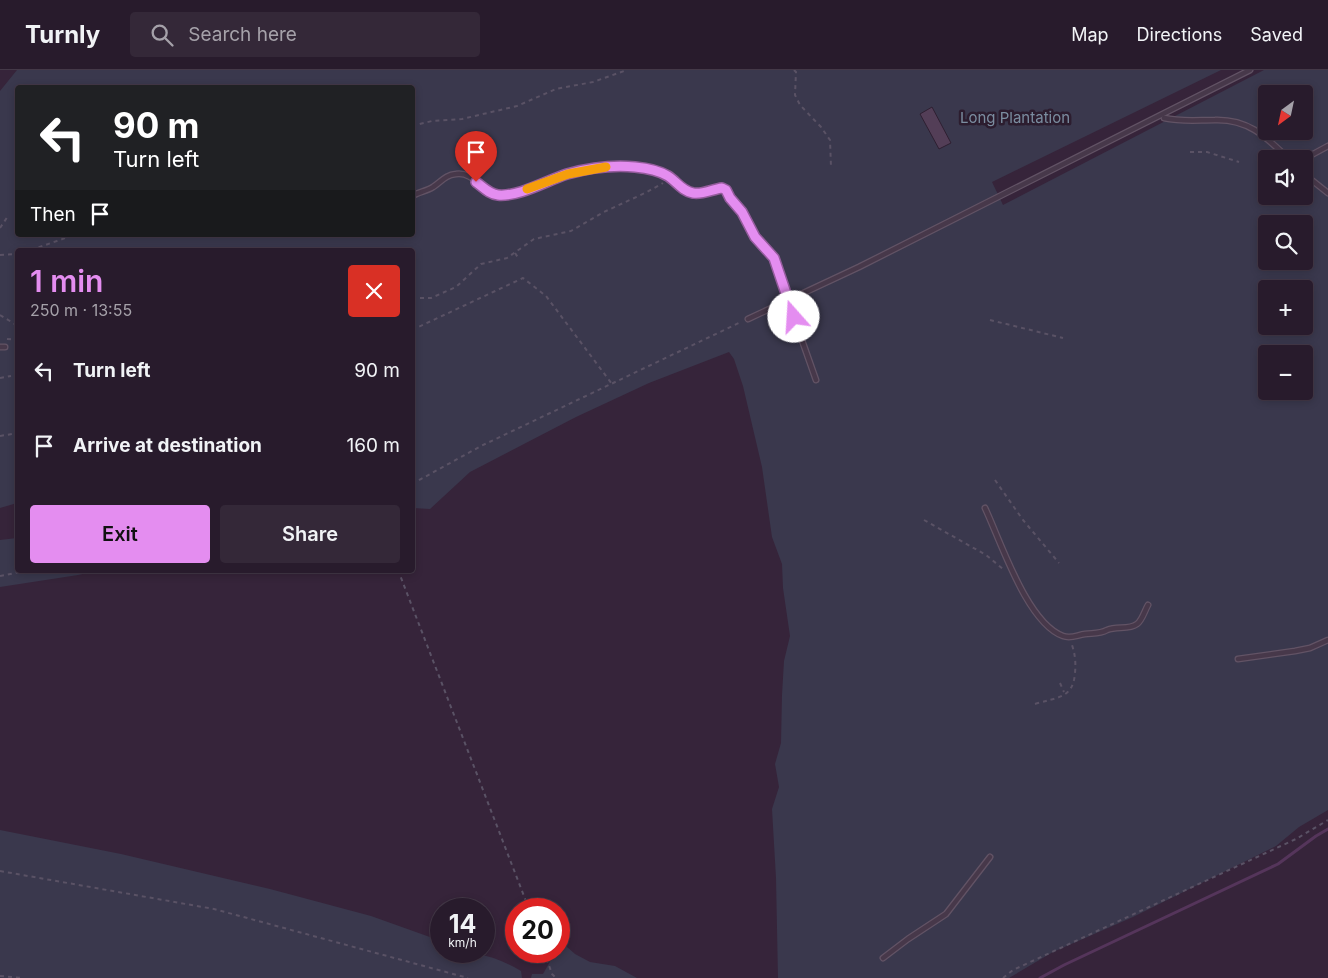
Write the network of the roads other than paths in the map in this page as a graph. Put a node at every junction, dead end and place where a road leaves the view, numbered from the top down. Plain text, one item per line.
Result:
1 (1250, 70) edge
2 (1164, 118) dead end
3 (1328, 146) edge
4 (1280, 150) edge
5 (1313, 154) edge
6 (1313, 181) edge
7 (1328, 193) edge
8 (415, 195) edge
9 (788, 301) junction
10 (748, 319) road end
11 (816, 380) dead end
12 (985, 508) dead end
13 (1148, 605) dead end
14 (1328, 640) edge
15 (1238, 659) dead end
16 (990, 857) dead end
17 (883, 958) dead end

1 - 9 lane
2 - 4 lane
3 - 5 lane
6 - 7 lane
8 - 9 lane
9 - 10 lane
9 - 11 lane
12 - 13 lane
14 - 15 lane
16 - 17 lane

